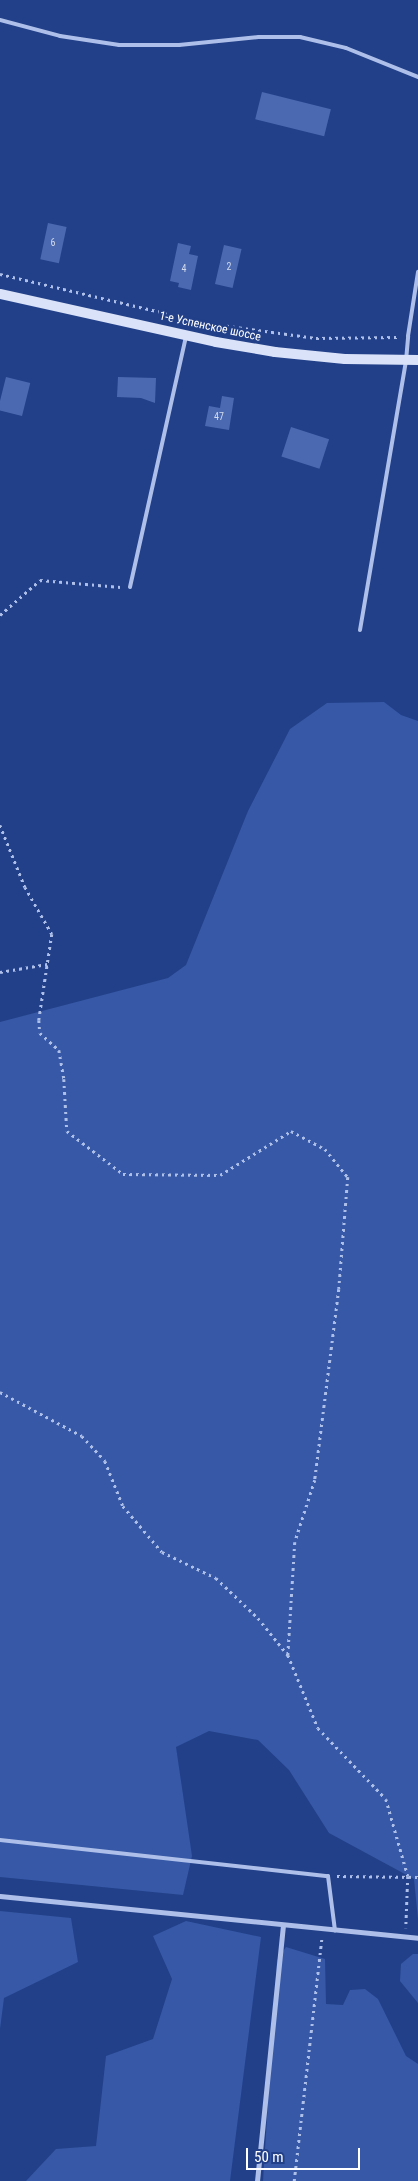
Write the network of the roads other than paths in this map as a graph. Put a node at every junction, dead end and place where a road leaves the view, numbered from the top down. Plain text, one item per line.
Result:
1 (0, 20) edge
2 (418, 77) edge
3 (418, 272) edge
4 (0, 294) edge
5 (186, 335) junction
6 (418, 360) edge
7 (406, 361) junction
8 (130, 588) road end
9 (360, 630) dead end
10 (0, 1840) edge
11 (0, 1896) edge
12 (283, 1926) junction
13 (335, 1931) junction
14 (418, 1938) edge
15 (257, 2181) edge

1 - 2 lane
3 - 7 lane
4 - 5 main road, 1-е Успенское шоссе
5 - 7 main road, 1-е Успенское шоссе
5 - 8 lane
6 - 7 main road, 1-е Успенское шоссе
7 - 9 lane
10 - 13 lane
11 - 12 street
12 - 13 street
12 - 15 street
13 - 14 street

